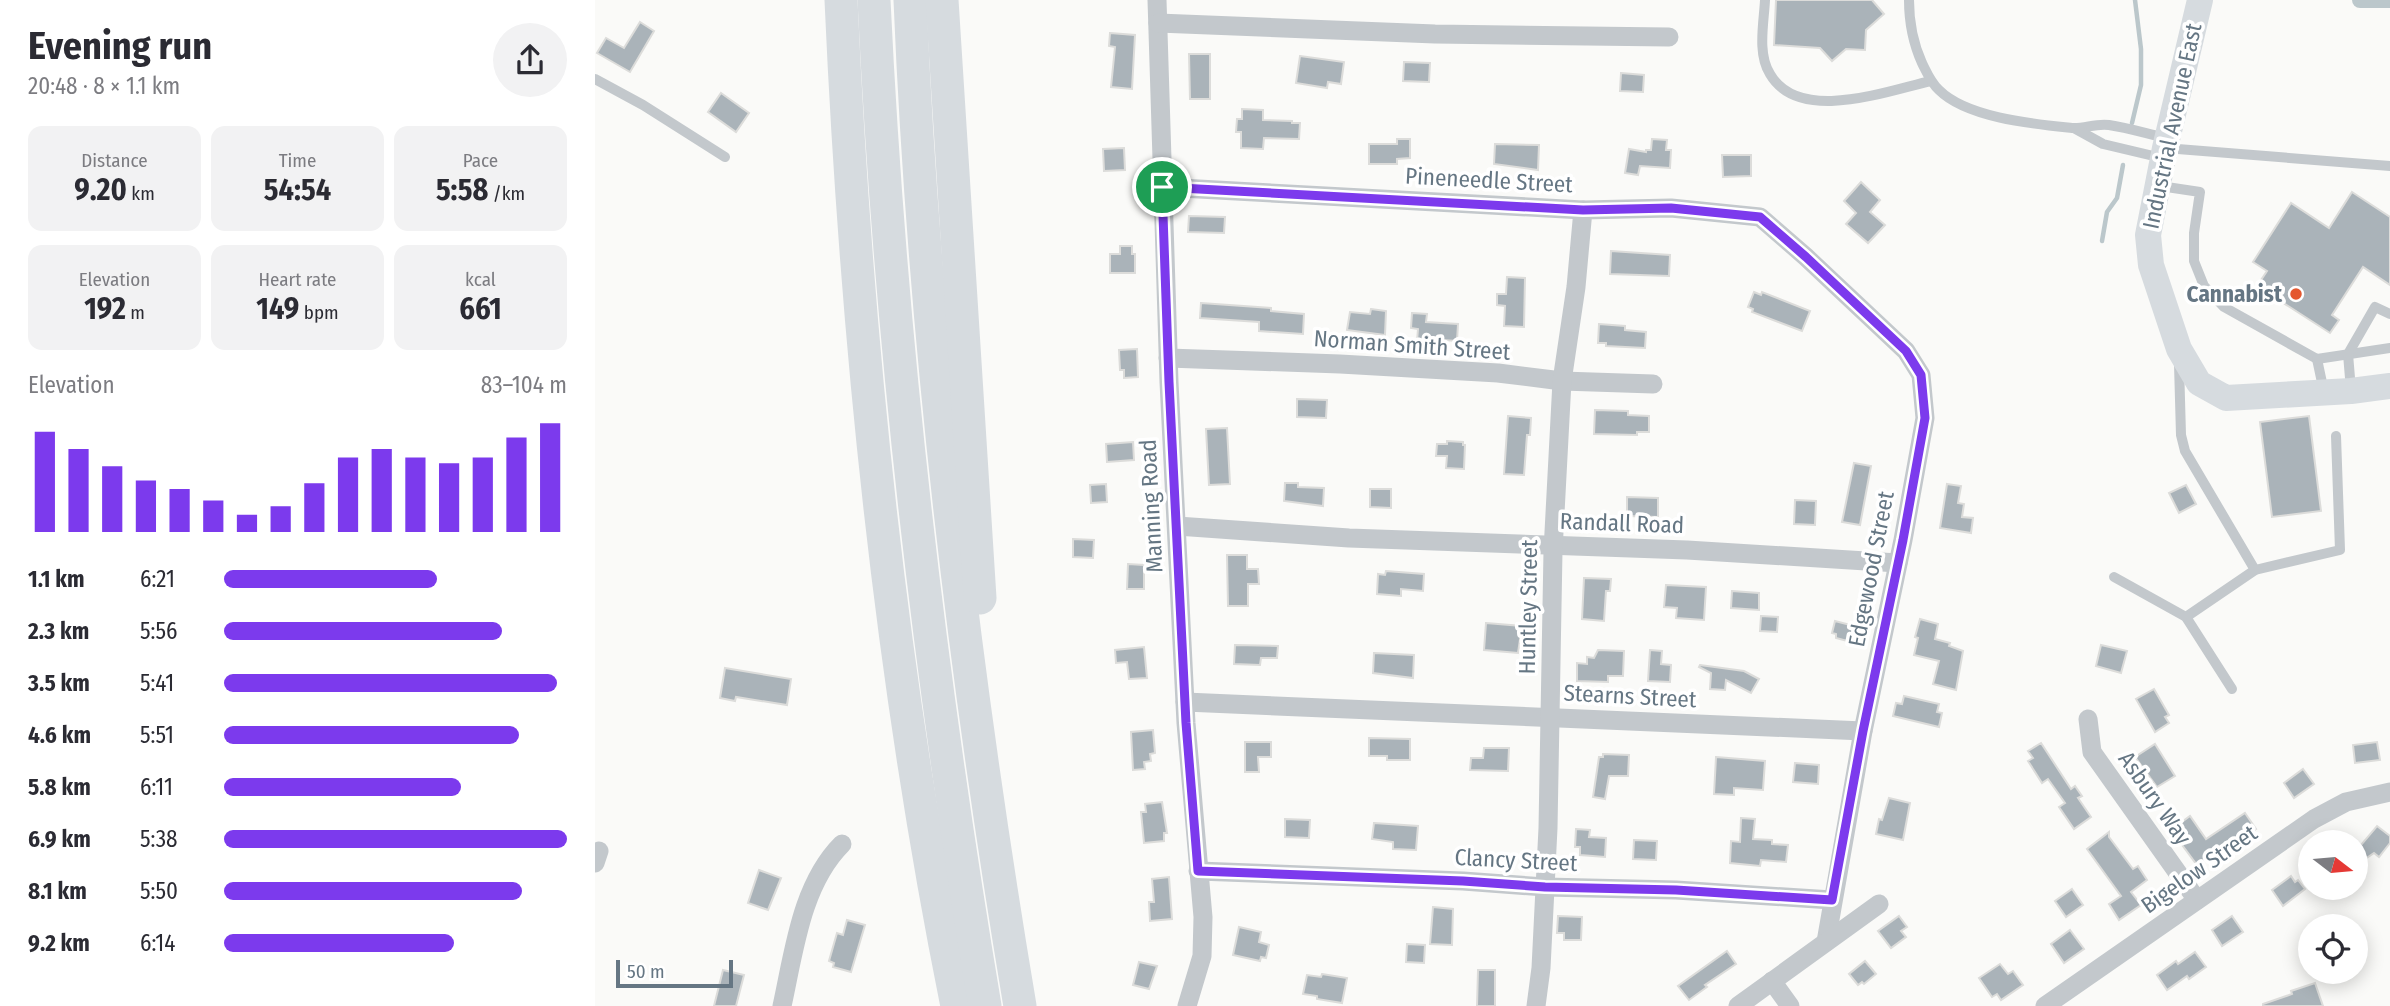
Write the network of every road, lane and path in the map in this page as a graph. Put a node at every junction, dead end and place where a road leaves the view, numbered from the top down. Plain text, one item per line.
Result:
1 (830, 0) edge
2 (841, 0) edge
3 (874, 0) edge
4 (910, 0) edge
5 (942, 0) edge
6 (960, 0) edge
7 (1157, 0) edge
8 (1765, 0) edge
9 (1909, 0) edge
10 (2199, 4) edge
11 (1158, 23) junction
12 (1669, 37) dead end
13 (595, 79) edge
14 (1931, 81) junction
15 (2074, 128) junction
16 (848, 144) junction
17 (2165, 148) junction
18 (951, 153) junction
19 (725, 157) dead end
20 (2390, 166) edge
21 (2157, 185) junction
22 (1162, 187) junction
23 (1583, 210) junction
24 (1800, 251) joint
25 (2390, 314) edge
26 (2390, 348) edge
27 (2179, 349) junction
28 (2348, 355) junction
29 (1168, 358) junction
30 (2317, 359) junction
31 (1562, 381) junction
32 (1653, 384) dead end
33 (2390, 386) edge
34 (2351, 391) junction
35 (2324, 393) junction
36 (2336, 436) dead end
37 (1177, 526) junction
38 (1553, 545) junction
39 (1898, 563) junction
40 (2255, 570) junction
41 (2114, 577) dead end
42 (2186, 617) junction
43 (2232, 689) dead end
44 (1185, 702) junction
45 (1549, 717) junction
46 (2088, 719) dead end
47 (1863, 731) junction
48 (2390, 792) edge
49 (842, 844) dead end
50 (1198, 871) junction
51 (1545, 887) junction
52 (1832, 900) junction
53 (2197, 900) junction
54 (1879, 904) dead end
55 (1004, 910) junction
56 (1826, 942) junction
57 (1772, 982) junction
58 (782, 1006) edge
59 (957, 1006) edge
60 (985, 1006) edge
61 (1020, 1006) edge
62 (1187, 1006) edge
63 (1536, 1006) edge
64 (1738, 1006) edge
65 (1790, 1006) edge
66 (2045, 1006) edge

1 - 16 highway
2 - 16 highway
3 - 60 highway
4 - 55 highway
5 - 18 highway
6 - 18 highway
7 - 11 street, Manning Road
8 - 14 lane
9 - 14 lane
10 - 17 street, Industrial Avenue East
11 - 12 street
11 - 22 street, Manning Road
13 - 19 lane
14 - 15 lane
15 - 17 lane
15 - 17 lane
16 - 59 highway
17 - 20 lane
17 - 21 street, Industrial Avenue East
18 - 55 highway
21 - 27 street, Industrial Avenue East
21 - 30 lane
22 - 23 street, Pineneedle Street
22 - 29 street, Manning Road
23 - 24 street, Pineneedle Street
23 - 31 street, Huntley Street
24 - 39 street, Edgewood Street
25 - 28 lane
26 - 28 lane
27 - 35 street, Industrial Avenue East
27 - 40 lane
28 - 30 lane
28 - 34 lane
29 - 31 street, Norman Smith Street
29 - 37 street, Manning Road
30 - 35 lane
31 - 32 street, Norman Smith Street
31 - 38 street, Huntley Street
33 - 34 street, Industrial Avenue East
34 - 35 street, Industrial Avenue East
36 - 40 lane
37 - 38 street, Randall Road
37 - 44 street, Manning Road
38 - 39 street, Randall Road
38 - 45 street, Huntley Street
39 - 47 street, Edgewood Street
40 - 42 lane
41 - 42 lane
42 - 43 lane
44 - 45 street, Stearns Street
44 - 50 street, Manning Road
45 - 47 street, Stearns Street
45 - 51 street, Huntley Street
46 - 53 street, Asbury Way
47 - 52 street, Edgewood Street
48 - 53 street, Bigelow Street
49 - 58 street
50 - 51 street, Clancy Street
50 - 62 street, Manning Road
51 - 52 street, Clancy Street
51 - 63 street, Huntley Street
52 - 56 street, Edgewood Street
53 - 66 street, Bigelow Street
54 - 56 street
55 - 61 highway
56 - 57 street
57 - 64 street
57 - 65 street

